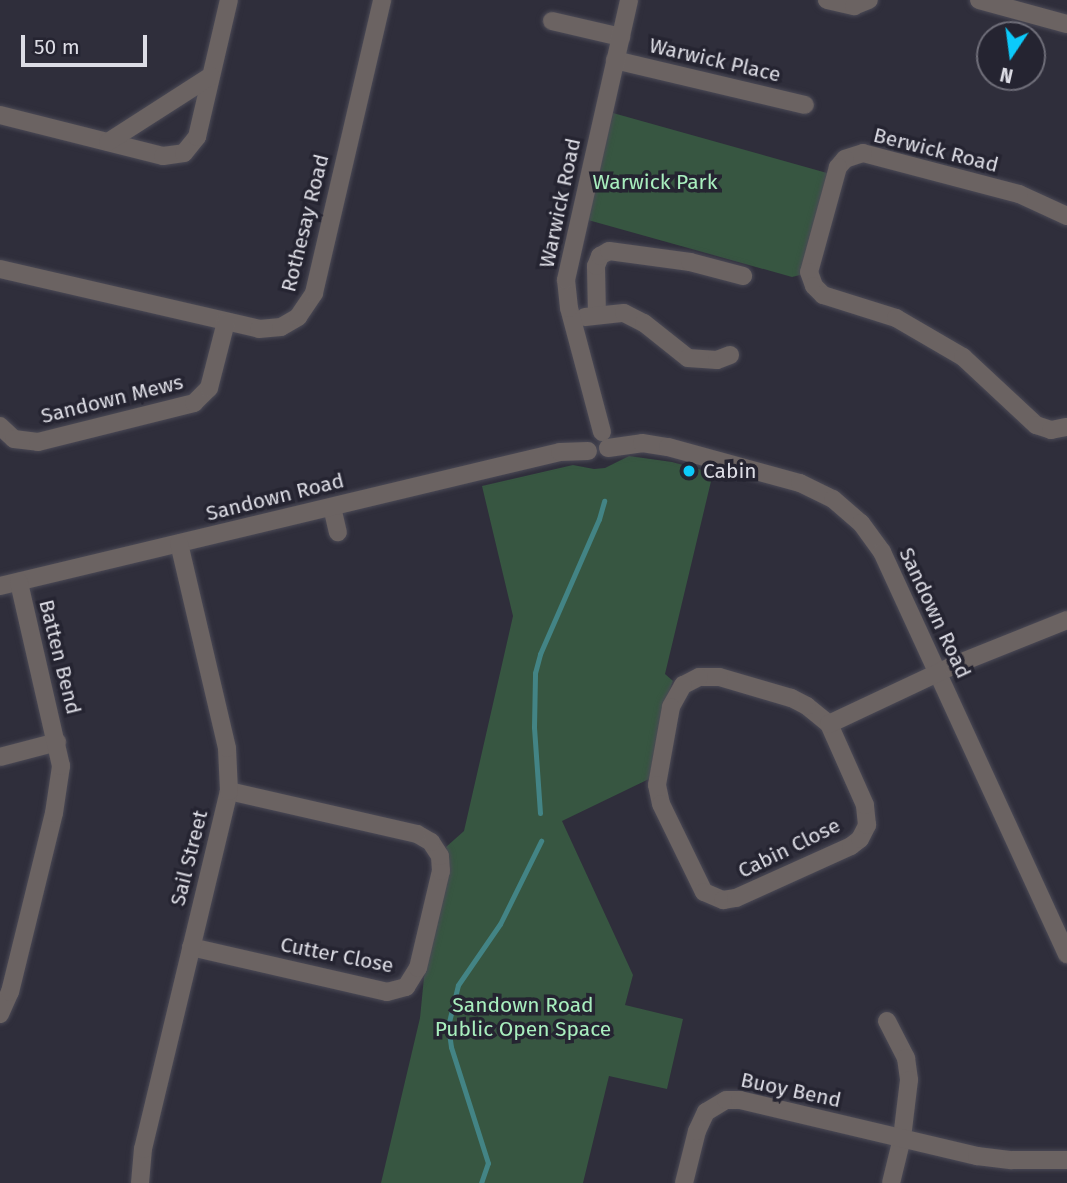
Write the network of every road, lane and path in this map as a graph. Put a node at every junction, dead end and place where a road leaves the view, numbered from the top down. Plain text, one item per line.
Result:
1 (229, 0) edge
2 (382, 0) edge
3 (629, 0) edge
4 (827, 0) edge
5 (869, 0) edge
6 (979, 0) edge
7 (552, 21) dead end
8 (1067, 24) edge
9 (621, 37) junction
10 (615, 61) junction
11 (211, 76) junction
12 (805, 105) dead end
13 (0, 115) edge
14 (108, 142) junction
15 (1067, 216) edge
16 (0, 268) edge
17 (743, 276) dead end
18 (597, 315) junction
19 (572, 320) junction
20 (226, 322) junction
21 (730, 355) dead end
22 (0, 426) edge
23 (1067, 427) edge
24 (597, 437) junction
25 (331, 507) junction
26 (338, 532) dead end
27 (180, 544) junction
28 (19, 582) junction
29 (0, 586) edge
30 (1067, 620) edge
31 (938, 673) junction
32 (829, 724) junction
33 (57, 742) junction
34 (0, 757) edge
35 (229, 790) junction
36 (191, 947) junction
37 (1067, 955) edge
38 (0, 1014) edge
39 (887, 1021) dead end
40 (902, 1138) junction
41 (1067, 1160) edge
42 (141, 1183) edge
43 (684, 1183) edge
44 (891, 1183) edge

1 - 11 street
2 - 20 street, Rothesay Road
3 - 9 street, Warwick Road
4 - 5 street
6 - 8 street
7 - 9 street
9 - 10 street, Warwick Road
10 - 12 street, Warwick Place
10 - 19 street, Warwick Road
11 - 14 street
11 - 14 street
13 - 14 street
15 - 23 street, Berwick Road
16 - 20 street, Rothesay Road
17 - 18 street
18 - 19 street
18 - 21 street
19 - 24 street, Warwick Road
20 - 22 street, Sandown Mews
24 - 25 street, Sandown Road
24 - 31 street, Sandown Road
25 - 26 street
25 - 27 street, Sandown Road
27 - 28 street, Sandown Road
27 - 35 street, Sail Street
28 - 29 street, Sandown Road
28 - 33 street, Batten Bend
30 - 31 street
31 - 32 street
31 - 37 street, Sandown Road
32 - 32 street, Cabin Close
33 - 34 street, Batten Bend
33 - 38 street, Batten Bend
35 - 36 street, Sail Street
35 - 36 street, Cutter Close
36 - 42 street, Sail Street
39 - 40 street
40 - 41 street, Buoy Bend
40 - 43 street, Buoy Bend
40 - 44 street

